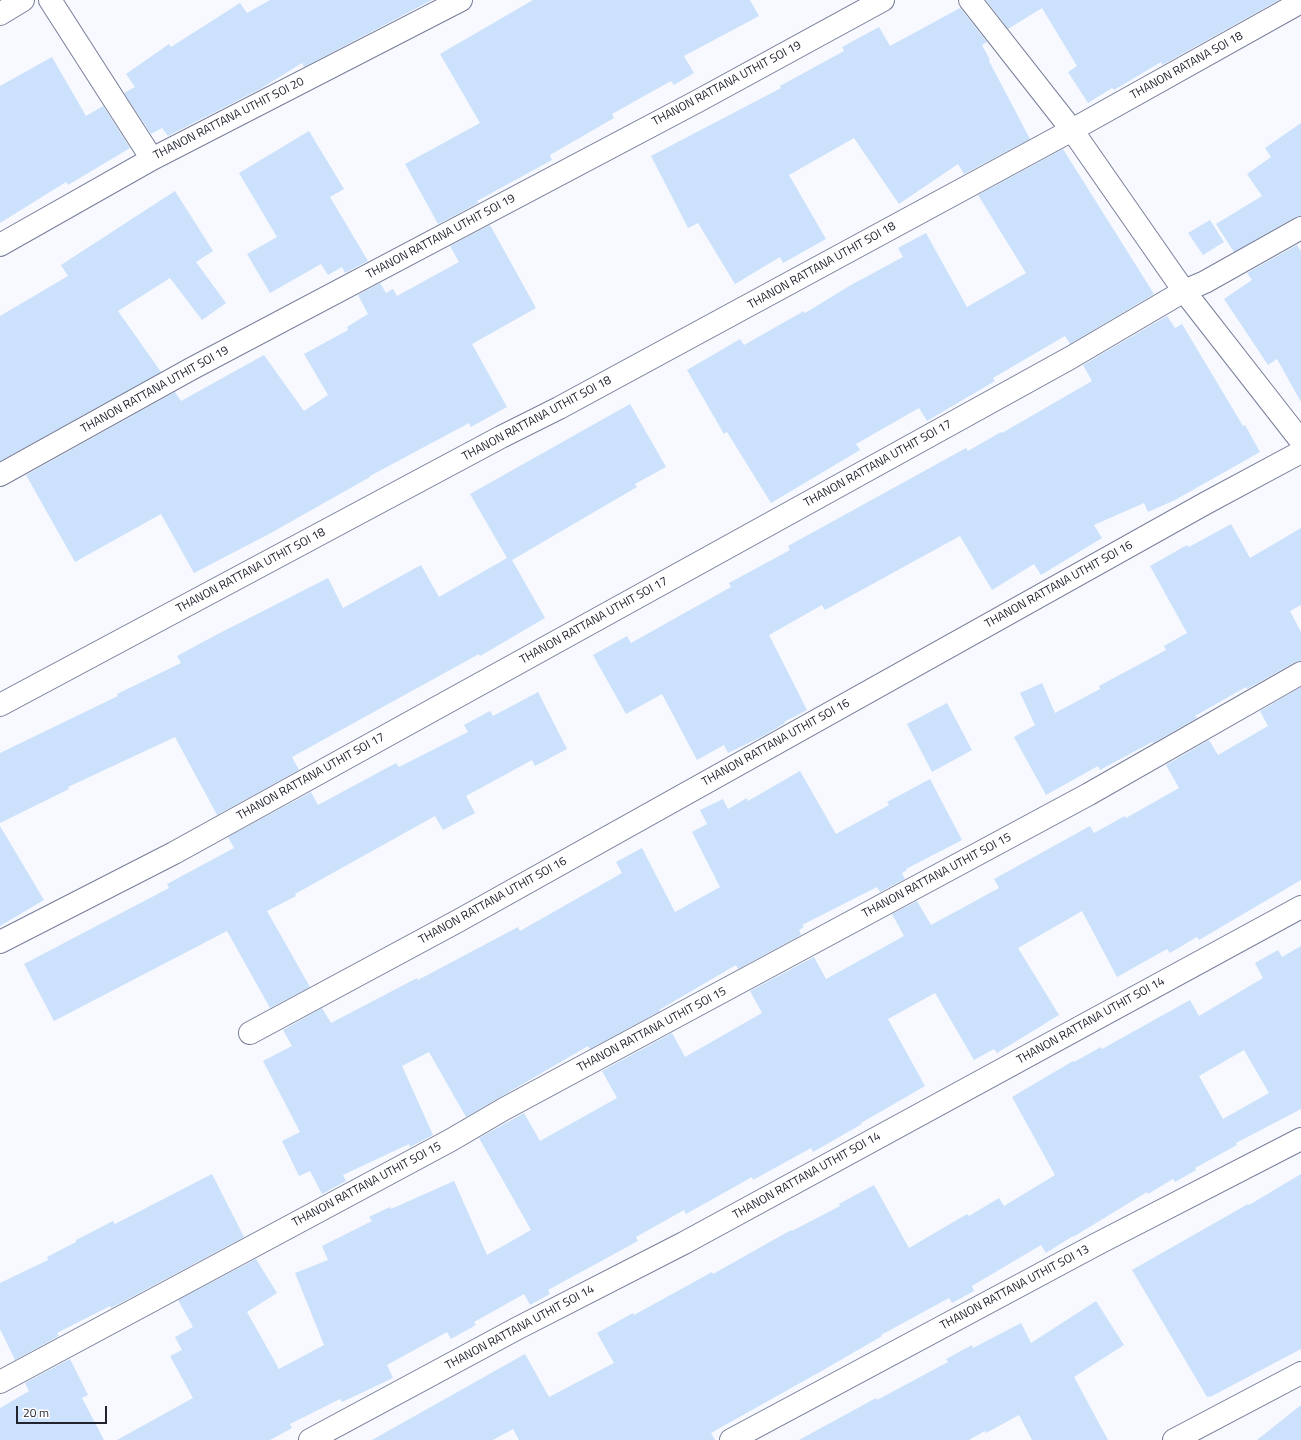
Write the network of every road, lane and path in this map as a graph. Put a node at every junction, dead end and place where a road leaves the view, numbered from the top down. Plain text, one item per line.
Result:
1 (24, 0) edge
2 (50, 0) edge
3 (461, 0) edge
4 (883, 0) edge
5 (970, 0) edge
6 (1301, 2) edge
7 (0, 14) edge
8 (1072, 130) junction
9 (152, 159) junction
10 (1301, 228) edge
11 (0, 245) edge
12 (1184, 291) junction
13 (1301, 441) edge
14 (1301, 452) edge
15 (0, 475) edge
16 (1301, 673) edge
17 (0, 705) edge
18 (1301, 907) edge
19 (0, 942) edge
20 (250, 1033) dead end
21 (1301, 1139) edge
22 (1301, 1373) edge
23 (0, 1382) edge
24 (310, 1440) edge
25 (731, 1440) edge
26 (1174, 1440) edge

1 - 7 street
2 - 9 street
3 - 9 street, THANON RATTANA UTHIT SOI 20
4 - 15 street, THANON RATTANA UTHIT SOI 19
5 - 8 street
6 - 8 street, THANON RATANA SOI 18
8 - 12 street
8 - 17 street, THANON RATTANA UTHIT SOI 18
9 - 11 street, THANON RATTANA UTHIT SOI 20
10 - 12 street, THANON RATTANA UTHIT SOI 17
12 - 13 street
12 - 19 street, THANON RATTANA UTHIT SOI 17
14 - 20 street, THANON RATTANA UTHIT SOI 16
16 - 23 street, THANON RATTANA UTHIT SOI 15
18 - 24 street, THANON RATTANA UTHIT SOI 14
21 - 25 street, THANON RATTANA UTHIT SOI 13
22 - 26 street

